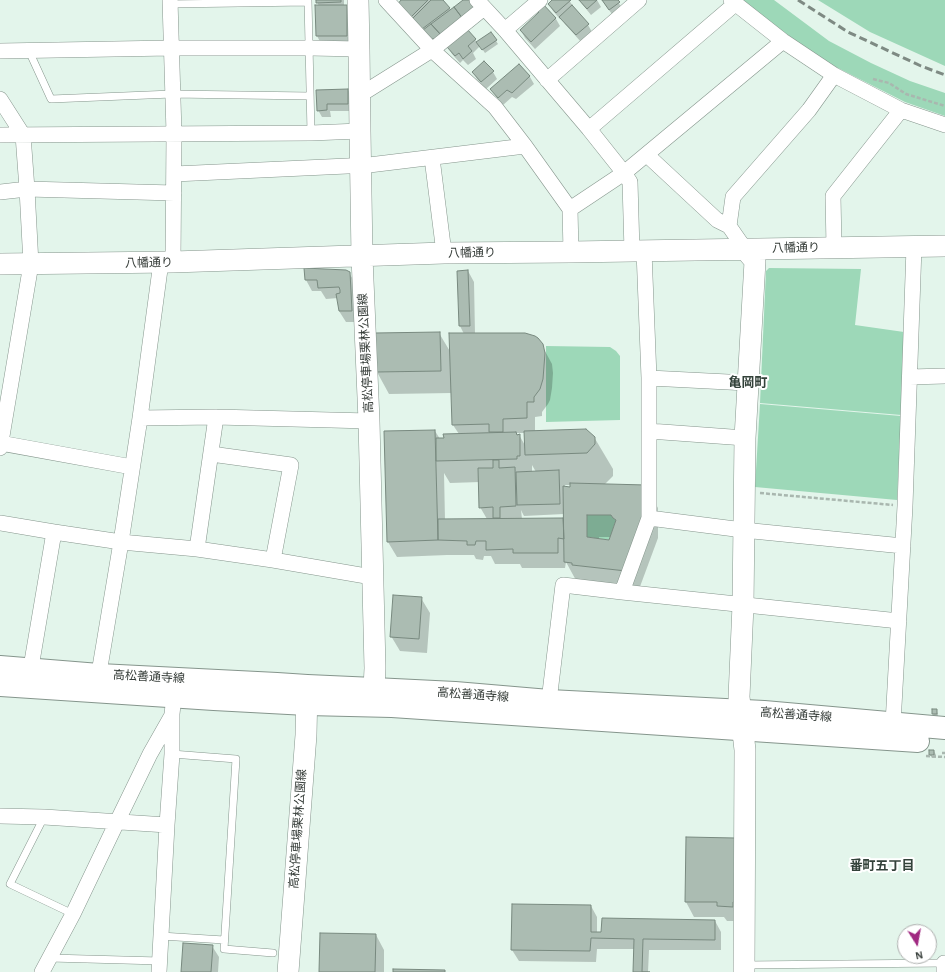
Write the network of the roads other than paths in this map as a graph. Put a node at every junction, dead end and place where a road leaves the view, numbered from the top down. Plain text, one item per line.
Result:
1 (358, 0) edge
2 (386, 0) edge
3 (540, 0) edge
4 (639, 0) edge
5 (308, 1) edge
6 (170, 2) edge
7 (733, 2) edge
8 (480, 4) edge
9 (504, 30) junction
10 (783, 41) junction
11 (171, 48) junction
12 (310, 48) junction
13 (359, 49) junction
14 (432, 50) junction
15 (0, 51) edge
16 (29, 51) junction
17 (834, 75) junction
18 (547, 80) junction
19 (172, 94) junction
20 (360, 95) junction
21 (310, 96) junction
22 (0, 99) edge
23 (901, 110) junction
24 (945, 125) edge
25 (589, 129) junction
26 (360, 130) junction
27 (174, 133) junction
28 (311, 133) junction
29 (0, 135) edge
30 (23, 135) junction
31 (526, 146) junction
32 (646, 155) junction
33 (432, 158) junction
34 (360, 165) junction
35 (624, 173) junction
36 (174, 174) junction
37 (27, 189) junction
38 (0, 192) edge
39 (174, 193) junction
40 (570, 209) junction
41 (729, 226) junction
42 (945, 246) edge
43 (834, 247) junction
44 (914, 247) junction
45 (745, 249) junction
46 (638, 251) junction
47 (571, 252) junction
48 (444, 253) junction
49 (362, 256) junction
50 (167, 262) junction
51 (0, 264) edge
52 (31, 264) junction
53 (945, 376) edge
54 (910, 377) junction
55 (649, 378) junction
56 (748, 383) junction
57 (216, 417) junction
58 (140, 418) junction
59 (369, 421) junction
60 (649, 431) junction
61 (745, 438) junction
62 (0, 445) edge
63 (211, 454) junction
64 (132, 467) junction
65 (649, 518) junction
66 (0, 524) edge
67 (743, 530) junction
68 (54, 532) junction
69 (121, 542) junction
70 (903, 546) junction
71 (197, 549) junction
72 (273, 560) junction
73 (372, 577) junction
74 (622, 592) junction
75 (743, 605) junction
76 (899, 621) junction
77 (0, 667) edge
78 (30, 678) junction
79 (98, 683) junction
80 (0, 685) edge
81 (307, 695) junction
82 (174, 696) junction
83 (374, 697) junction
84 (549, 701) junction
85 (742, 721) junction
86 (893, 724) junction
87 (945, 728) edge
88 (944, 750) edge
89 (172, 754) junction
90 (0, 816) edge
91 (44, 817) junction
92 (116, 822) junction
93 (167, 825) junction
94 (73, 914) junction
95 (161, 936) junction
96 (224, 940) junction
97 (273, 953) dead end
98 (49, 958) junction
99 (944, 966) edge
100 (159, 967) edge
101 (744, 968) edge
102 (42, 972) edge
103 (288, 972) edge

1 - 13 street, 高松停車場栗林公園線
2 - 14 street
3 - 9 street
4 - 18 street
5 - 6 lane
5 - 12 lane
6 - 11 street
7 - 10 street
7 - 25 street
8 - 9 street
8 - 14 street
9 - 18 street
10 - 17 street
10 - 32 street
11 - 12 street
11 - 16 street
11 - 19 street
12 - 13 street
12 - 21 lane
13 - 20 street, 高松停車場栗林公園線
14 - 20 street
14 - 31 street
15 - 16 street
16 - 19 lane
17 - 23 street
17 - 41 street
18 - 25 street
19 - 21 lane
19 - 27 street
20 - 26 street, 高松停車場栗林公園線
21 - 28 lane
22 - 30 street
23 - 24 street
23 - 43 street
25 - 35 street
26 - 28 street
26 - 34 street, 高松停車場栗林公園線
27 - 28 street
27 - 30 street
27 - 36 street
29 - 30 street
30 - 37 street
31 - 33 street
31 - 40 street
32 - 35 street
32 - 41 street
33 - 34 street
33 - 48 street
34 - 36 street
34 - 49 street, 高松停車場栗林公園線
35 - 40 street
35 - 46 street
36 - 39 street
37 - 38 street
37 - 39 street
37 - 52 street
39 - 50 street
40 - 47 street
41 - 45 street
42 - 44 street, 八幡通り
43 - 44 street, 八幡通り
43 - 45 street, 八幡通り
44 - 54 street
45 - 46 street, 八幡通り
45 - 56 street
46 - 47 street, 八幡通り
46 - 55 street
47 - 48 street, 八幡通り
48 - 49 street, 八幡通り
49 - 50 street, 八幡通り
49 - 59 street, 高松停車場栗林公園線
50 - 52 street, 八幡通り
50 - 58 street
51 - 52 street, 八幡通り
52 - 62 street
53 - 54 street
54 - 70 street
55 - 56 street
55 - 60 street
56 - 61 street
57 - 58 street
57 - 59 street
57 - 63 street
58 - 64 street
59 - 73 street, 高松停車場栗林公園線
60 - 61 street
60 - 65 street
61 - 67 street
62 - 64 street
63 - 71 street
63 - 72 street
64 - 69 street
65 - 67 street
65 - 74 street
66 - 68 street
67 - 70 street
67 - 75 street
68 - 69 street
68 - 78 street
69 - 71 street
69 - 79 street
70 - 76 street
71 - 72 street
72 - 73 street
73 - 83 street, 高松停車場栗林公園線
74 - 75 street
74 - 84 street
75 - 76 street
75 - 85 street
76 - 86 street
77 - 78 main road, 高松善通寺線
78 - 79 main road, 高松善通寺線
78 - 80 main road, 高松善通寺線
79 - 82 main road, 高松善通寺線
81 - 82 main road, 高松善通寺線
81 - 83 main road, 高松善通寺線
81 - 103 street, 高松停車場栗林公園線
82 - 89 street
82 - 92 street
83 - 84 main road, 高松善通寺線
83 - 85 main road, 高松善通寺線
84 - 85 main road, 高松善通寺線
85 - 86 main road, 高松善通寺線
85 - 88 main road, 高松善通寺線
85 - 101 street
86 - 87 main road, 高松善通寺線
89 - 93 street
89 - 96 lane
90 - 91 street
91 - 92 street
91 - 94 lane
92 - 93 street
92 - 94 street
93 - 95 street
94 - 98 street
95 - 96 lane
95 - 100 street
96 - 97 lane
98 - 100 lane
98 - 102 street
99 - 101 lane

